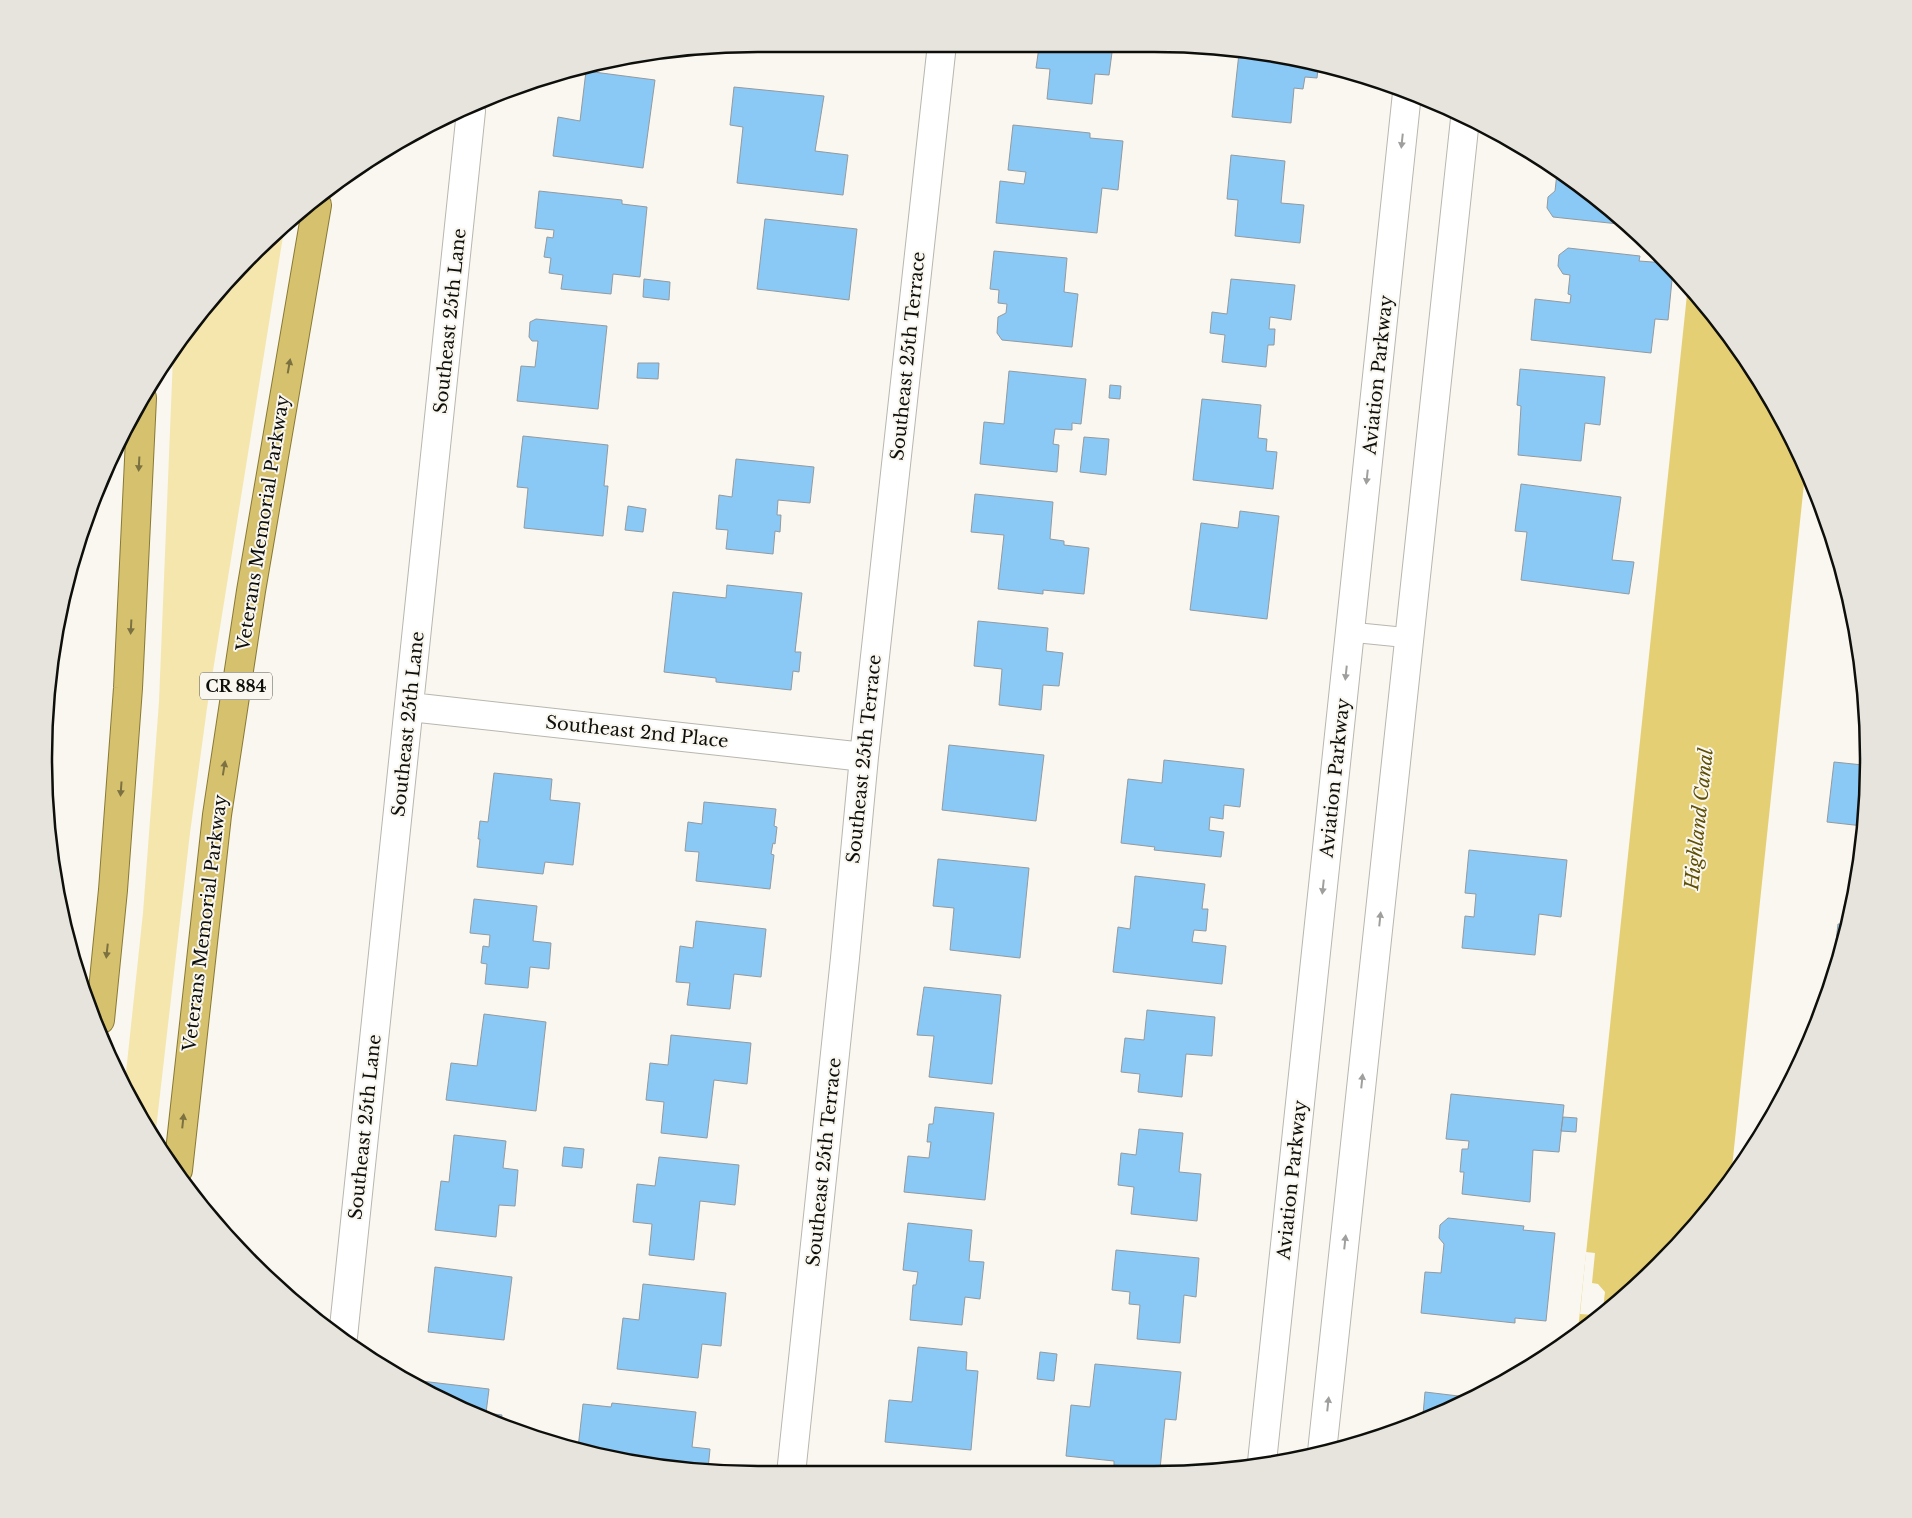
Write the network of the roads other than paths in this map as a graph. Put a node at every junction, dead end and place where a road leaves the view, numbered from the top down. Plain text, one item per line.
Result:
1 (941, 52) edge
2 (1407, 100) edge
3 (471, 114) edge
4 (1464, 125) edge
5 (316, 209) edge
6 (141, 417) edge
7 (1350, 632) junction
8 (1410, 638) junction
9 (410, 707) junction
10 (864, 757) junction
11 (101, 1014) edge
12 (179, 1162) edge
13 (344, 1330) edge
14 (1323, 1444) edge
15 (1263, 1456) edge
16 (792, 1466) edge

1 - 10 street, Southeast 25th Terrace
2 -> 7 street, Aviation Parkway
3 - 9 street, Southeast 25th Lane
4 - 8 street
12 -> 5 highway, Veterans Memorial Parkway / CR 884
6 -> 11 highway
7 - 8 lane
7 -> 15 street, Aviation Parkway
14 -> 8 street
9 - 10 street, Southeast 2nd Place
9 - 13 street, Southeast 25th Lane
10 - 16 street, Southeast 25th Terrace

